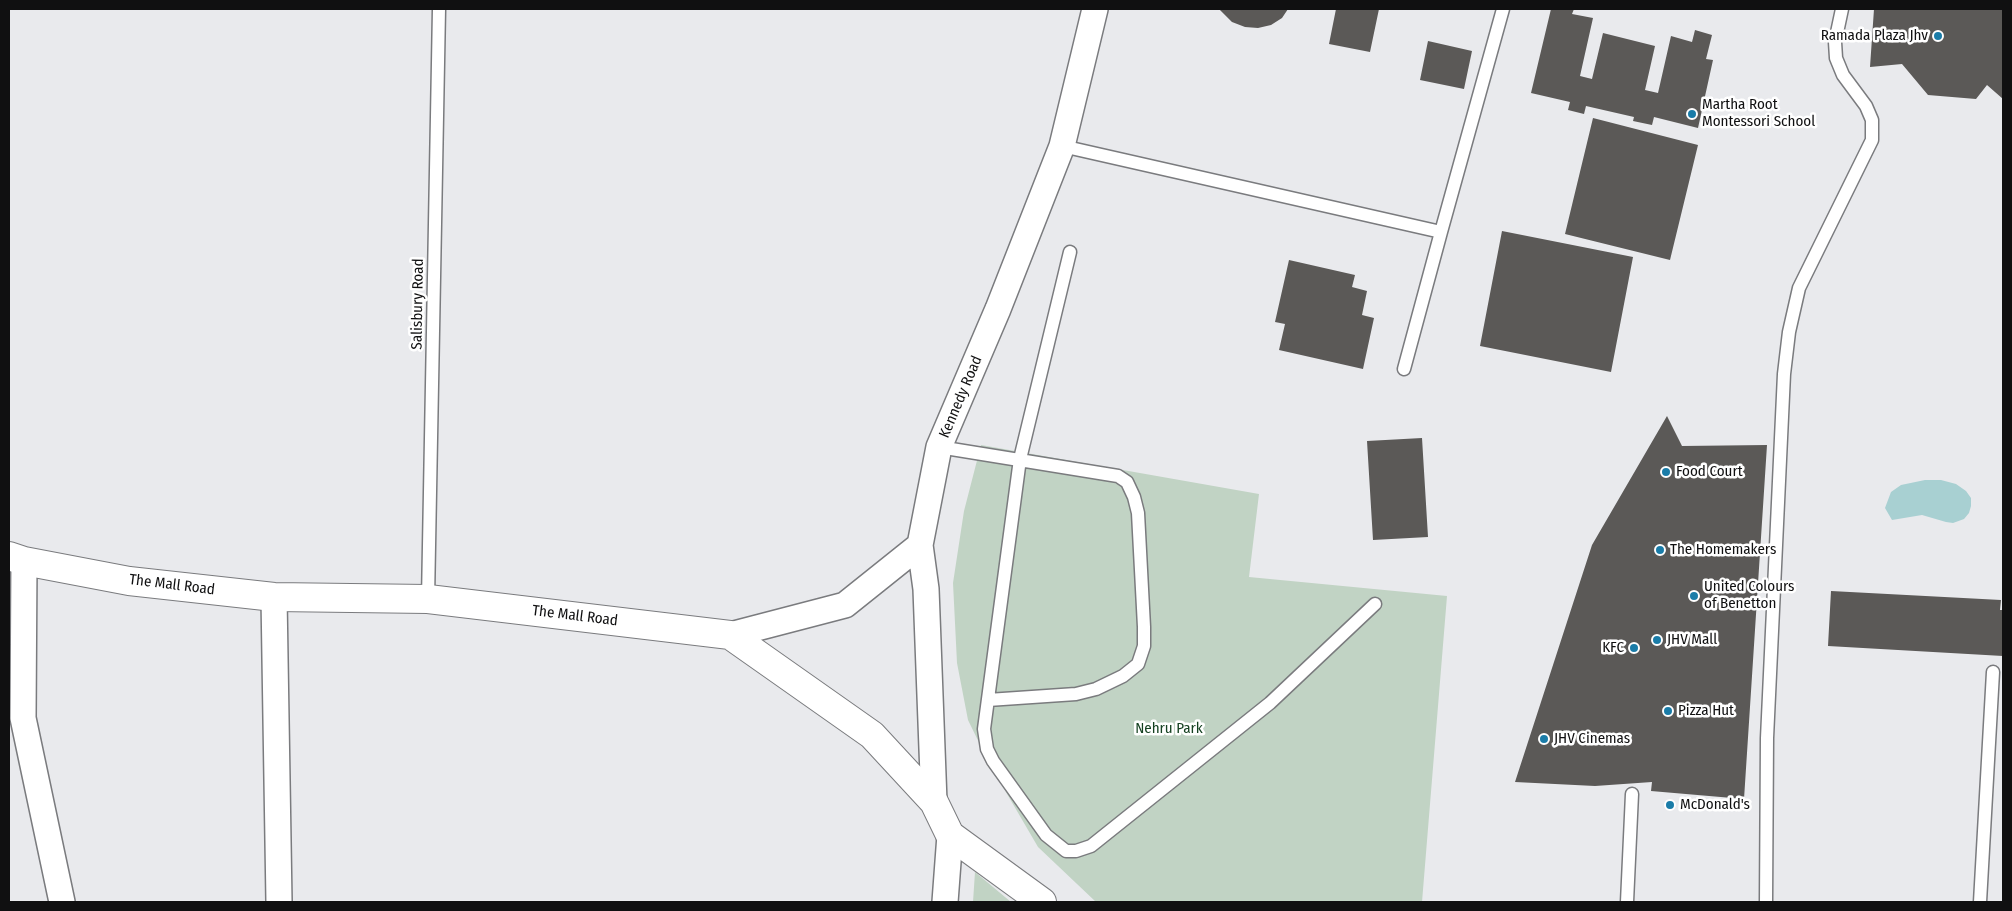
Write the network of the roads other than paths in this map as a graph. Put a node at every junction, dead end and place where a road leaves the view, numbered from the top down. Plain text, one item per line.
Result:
1 (439, 9) edge
2 (1095, 9) edge
3 (1503, 9) edge
4 (1842, 9) edge
5 (1062, 146) junction
6 (1441, 232) junction
7 (1070, 252) dead end
8 (1404, 369) dead end
9 (939, 447) junction
10 (1020, 459) junction
11 (920, 545) junction
12 (16, 558) edge
13 (274, 597) junction
14 (428, 599) junction
15 (1375, 604) dead end
16 (730, 635) junction
17 (1993, 672) dead end
18 (988, 700) junction
19 (1632, 794) dead end
20 (934, 802) junction
21 (950, 835) junction
22 (62, 902) edge
23 (279, 902) edge
24 (945, 902) edge
25 (1042, 902) edge
26 (1627, 902) edge
27 (1766, 902) edge
28 (1980, 902) edge

1 - 14 lane, Salisbury Road
2 - 5 street, Kennedy Road
3 - 6 lane
4 - 27 lane
5 - 6 lane
5 - 9 street, Kennedy Road
6 - 8 lane
7 - 10 lane
9 - 10 lane
9 - 11 street, Kennedy Road
10 - 18 lane
10 - 18 lane
11 - 16 street
11 - 20 street, Kennedy Road
12 - 13 street, The Mall Road
12 - 22 street
13 - 14 street, The Mall Road
13 - 23 street
14 - 16 street, The Mall Road
15 - 18 lane
16 - 20 street, The Mall Road
17 - 28 lane
19 - 26 lane
20 - 21 street, The Mall Road
21 - 24 street
21 - 25 street, The Mall Road

